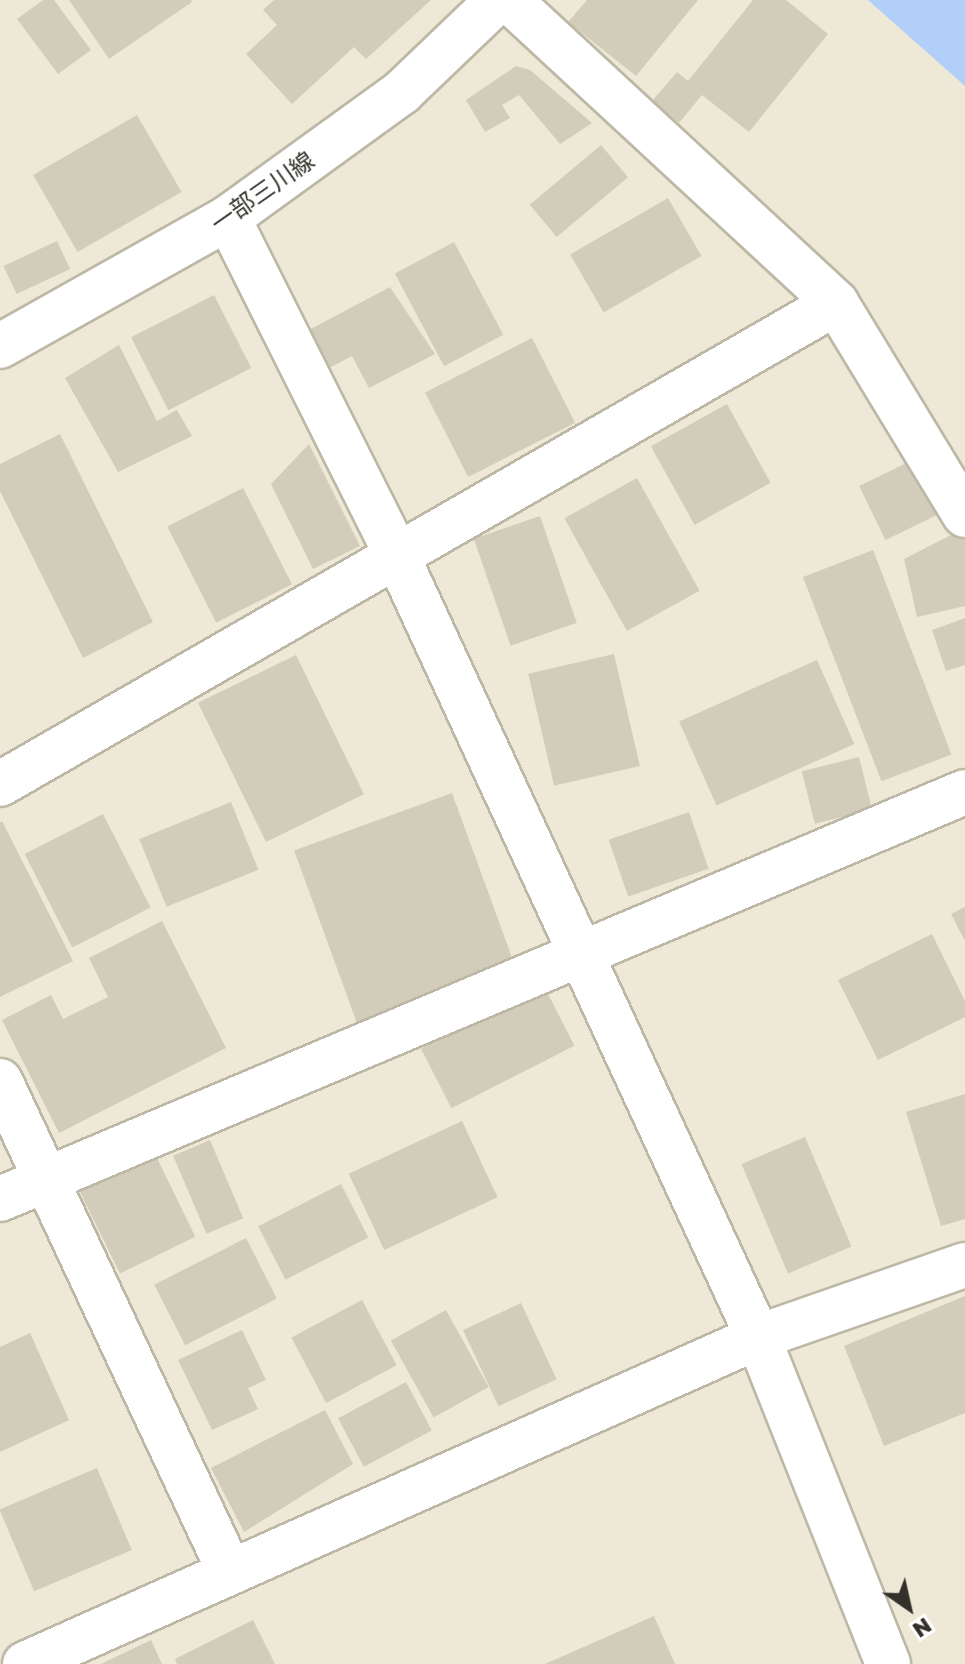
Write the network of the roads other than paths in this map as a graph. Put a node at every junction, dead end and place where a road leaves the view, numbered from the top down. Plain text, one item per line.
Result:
1 (498, 0) edge
2 (509, 0) edge
3 (228, 218) junction
4 (836, 303) junction
5 (0, 346) edge
6 (965, 515) edge
7 (398, 558) junction
8 (0, 784) edge
9 (965, 792) edge
10 (575, 952) junction
11 (0, 1081) edge
12 (46, 1179) junction
13 (0, 1199) edge
14 (965, 1265) edge
15 (758, 1337) junction
16 (229, 1570) junction
17 (25, 1664) edge
18 (888, 1664) edge

1 - 3 street, 一部三川線
2 - 4 street
3 - 5 street, 一部三川線
3 - 7 street
4 - 6 street
4 - 7 street
7 - 8 street
7 - 10 street
9 - 10 street
10 - 12 street
10 - 15 street
11 - 12 street
12 - 13 street
12 - 16 street
14 - 15 street
15 - 16 street
15 - 18 street
16 - 17 street

